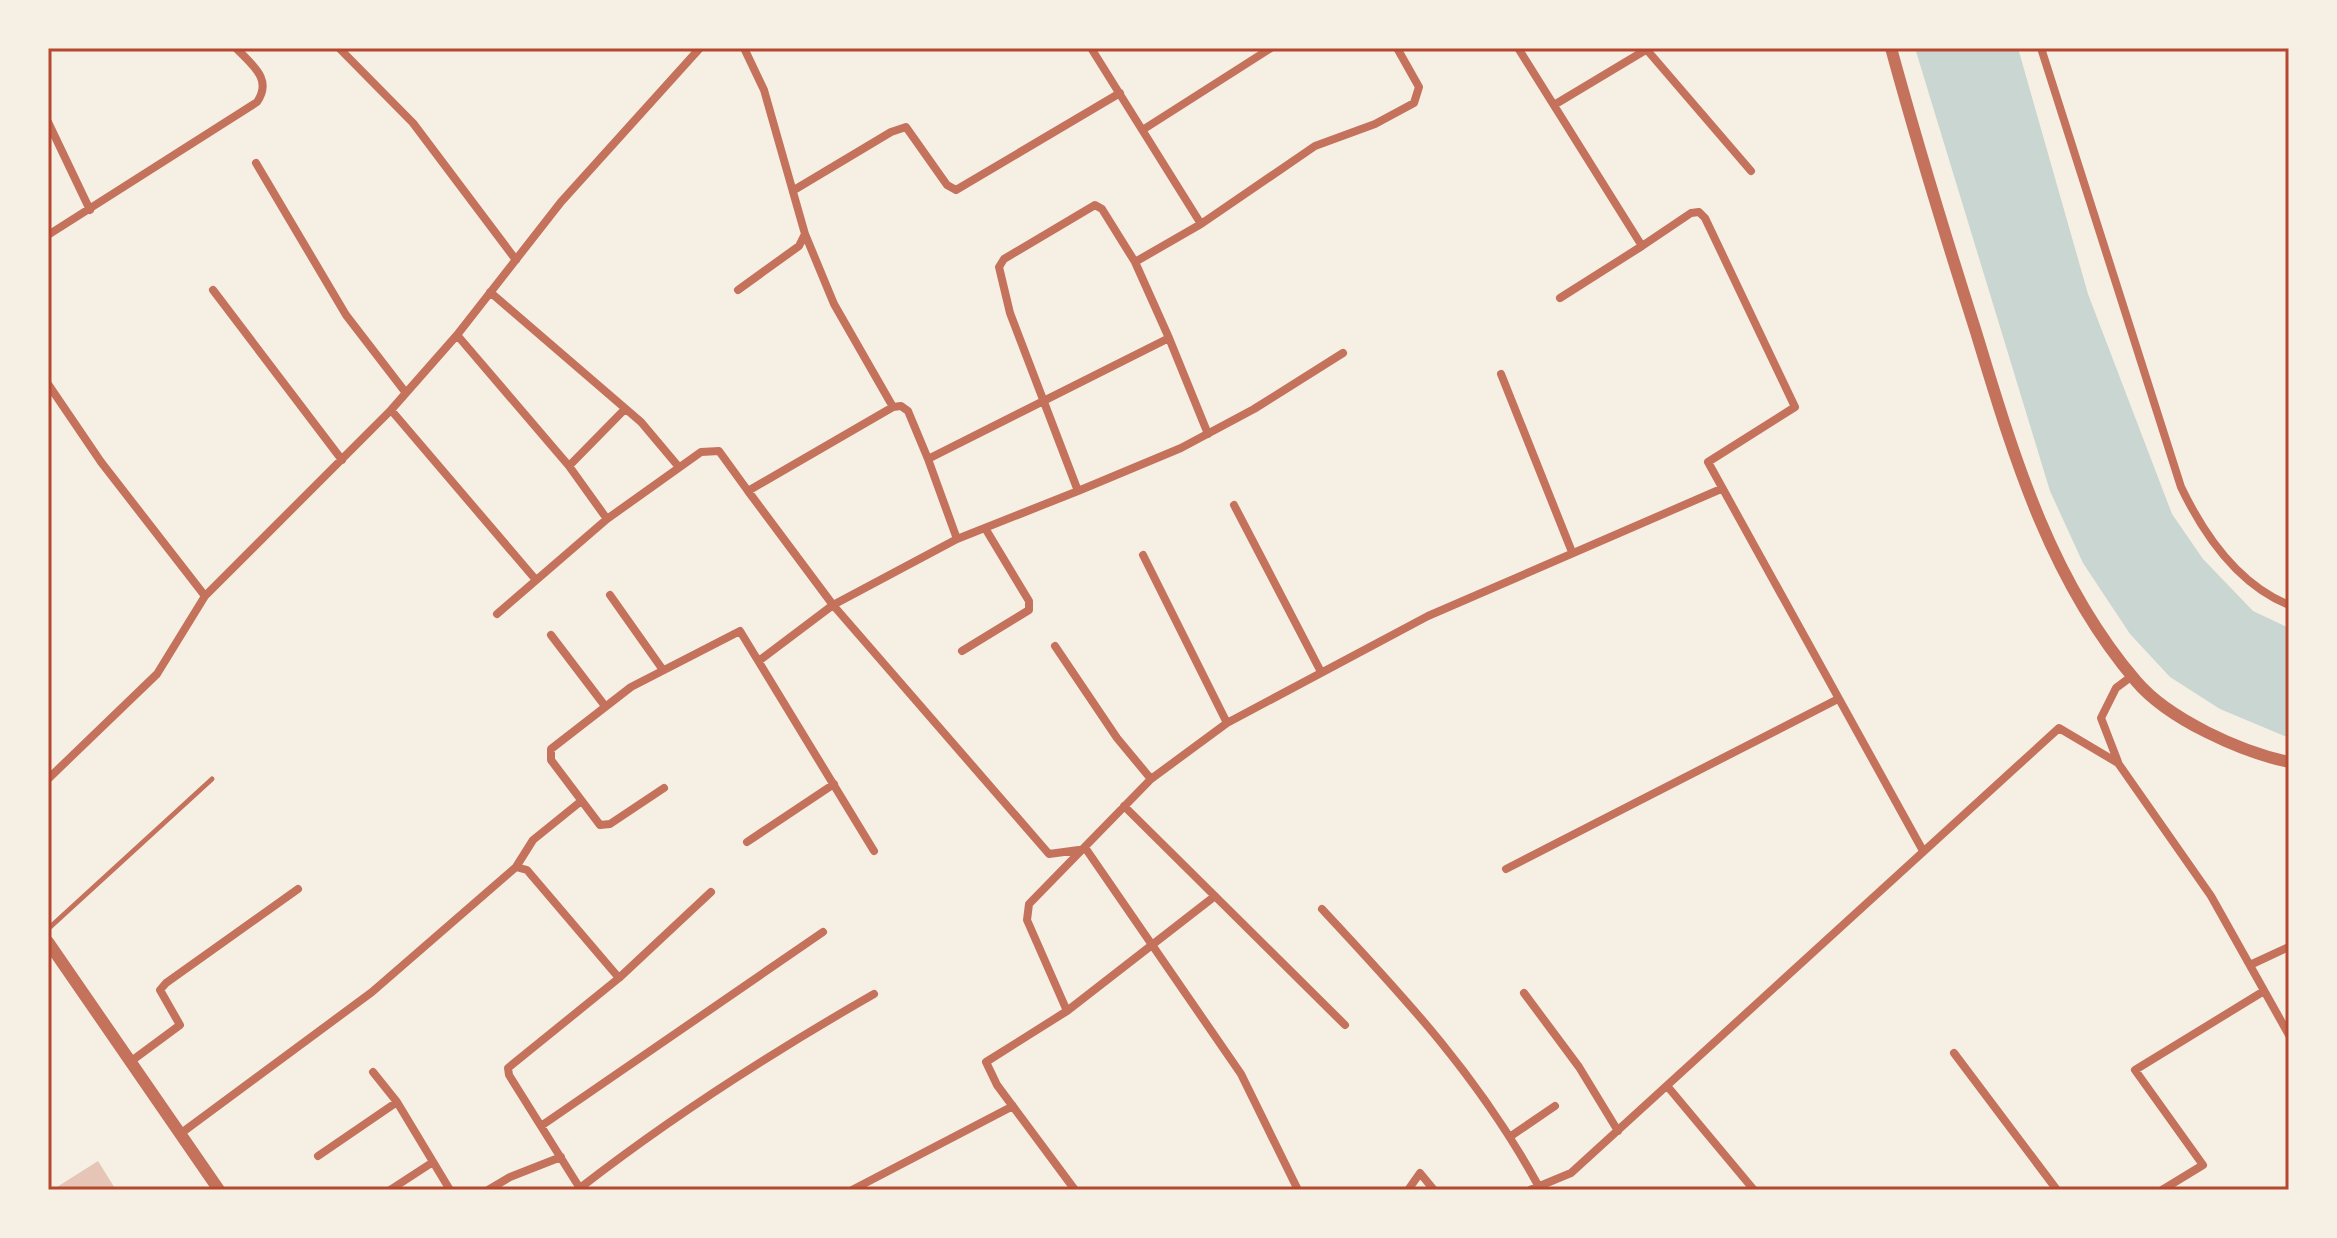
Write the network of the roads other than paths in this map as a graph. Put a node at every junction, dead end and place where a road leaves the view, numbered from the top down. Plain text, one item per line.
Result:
1 (236, 48) edge
2 (339, 48) edge
3 (700, 48) edge
4 (744, 48) edge
5 (1091, 48) edge
6 (1271, 48) edge
7 (1397, 48) edge
8 (1518, 48) edge
9 (1891, 48) edge
10 (2041, 48) edge
11 (1648, 49) edge
12 (1120, 93) junction
13 (1554, 105) junction
14 (48, 122) edge
15 (1144, 129) junction
16 (256, 163) dead end
17 (1751, 171) dead end
18 (794, 190) junction
19 (90, 210) junction
20 (1201, 224) junction
21 (805, 234) junction
22 (48, 235) edge
23 (1642, 246) junction
24 (516, 260) junction
25 (1135, 262) junction
26 (213, 290) dead end
27 (738, 290) dead end
28 (490, 292) junction
29 (1560, 298) dead end
30 (457, 335) junction
31 (1169, 338) junction
32 (1343, 353) dead end
33 (1501, 374) dead end
34 (48, 384) edge
35 (406, 393) junction
36 (1044, 403) junction
37 (893, 407) junction
38 (625, 409) junction
39 (391, 410) junction
40 (1208, 434) junction
41 (928, 459) junction
42 (342, 460) junction
43 (569, 466) junction
44 (678, 466) junction
45 (1721, 489) junction
46 (748, 491) junction
47 (1078, 491) junction
48 (1234, 505) dead end
49 (607, 519) junction
50 (985, 528) junction
51 (957, 539) junction
52 (1572, 552) junction
53 (1143, 555) dead end
54 (536, 580) junction
55 (610, 595) dead end
56 (205, 596) junction
57 (833, 605) junction
58 (2289, 605) edge
59 (497, 614) dead end
60 (551, 635) dead end
61 (1055, 646) dead end
62 (962, 651) dead end
63 (760, 660) junction
64 (663, 670) junction
65 (1320, 670) junction
66 (2132, 676) junction
67 (1838, 699) junction
68 (605, 706) junction
69 (1227, 723) junction
70 (2289, 762) edge
71 (2118, 763) junction
72 (48, 779) edge
73 (212, 779) dead end
74 (1151, 779) junction
75 (834, 784) junction
76 (664, 788) dead end
77 (580, 802) junction
78 (1124, 806) junction
79 (747, 842) dead end
80 (1086, 849) junction
81 (1922, 849) junction
82 (874, 851) dead end
83 (516, 867) junction
84 (1506, 869) dead end
85 (298, 889) dead end
86 (711, 892) dead end
87 (1215, 896) junction
88 (1322, 909) dead end
89 (48, 929) edge
90 (823, 932) dead end
91 (48, 942) edge
92 (1151, 943) junction
93 (2289, 947) edge
94 (2250, 965) junction
95 (619, 978) junction
96 (2264, 991) junction
97 (1524, 993) dead end
98 (874, 994) dead end
99 (1067, 1011) junction
100 (1345, 1025) dead end
101 (2289, 1035) edge
102 (1954, 1053) dead end
103 (130, 1062) junction
104 (373, 1072) dead end
105 (1668, 1087) junction
106 (397, 1102) junction
107 (1013, 1106) junction
108 (1555, 1106) dead end
109 (541, 1126) junction
110 (1618, 1131) junction
111 (180, 1134) junction
112 (1511, 1136) junction
113 (318, 1156) dead end
114 (561, 1157) junction
115 (433, 1162) junction
116 (1534, 1188) edge
117 (581, 1189) edge
118 (219, 1190) edge
119 (390, 1190) edge
120 (450, 1190) edge
121 (488, 1190) edge
122 (852, 1190) edge
123 (1075, 1190) edge
124 (1298, 1190) edge
125 (1408, 1190) edge
126 (1434, 1190) edge
127 (1754, 1190) edge
128 (2057, 1190) edge
129 (2162, 1190) edge

1 - 19 street
2 - 24 street
3 - 24 street
4 - 18 street
5 - 12 street
6 - 15 street
7 - 20 street
8 - 13 street
9 - 66 street
10 - 58 street
11 - 13 street
11 - 17 street
12 - 15 street
12 - 18 street
13 - 23 street
14 - 19 street
15 - 20 street
16 - 35 street
18 - 21 street
19 - 22 street
20 - 25 street
21 - 27 street
21 - 37 street
23 - 29 street
23 - 45 street
24 - 28 street
25 - 31 street
25 - 36 street
26 - 42 street
28 - 30 street
28 - 38 street
30 - 35 street
30 - 43 street
31 - 36 street
31 - 40 street
32 - 40 street
33 - 52 street
34 - 56 street
35 - 39 street
36 - 41 street
36 - 47 street
37 - 41 street
37 - 46 street
38 - 43 street
38 - 44 street
39 - 42 street
39 - 54 street
40 - 47 street
41 - 51 street
42 - 56 street
43 - 49 street
44 - 46 street
44 - 49 street
45 - 52 street
45 - 67 street
46 - 57 street
47 - 50 street
48 - 65 street
49 - 54 street
50 - 51 street
50 - 62 street
51 - 57 street
52 - 65 street
53 - 69 street
54 - 59 street
55 - 64 street
56 - 72 street
57 - 63 street
57 - 80 street
60 - 68 street
61 - 74 street
63 - 64 street
63 - 75 street
64 - 68 street
65 - 69 street
66 - 70 street
66 - 71 street
67 - 81 street
67 - 84 street
68 - 77 street
69 - 74 street
71 - 81 street
71 - 94 street
73 - 89 lane
74 - 78 street
75 - 79 street
75 - 82 street
76 - 77 street
77 - 83 street
78 - 80 street
78 - 87 street
80 - 92 street
80 - 99 street
81 - 105 street
83 - 95 street
83 - 111 street
85 - 103 street
86 - 95 street
87 - 92 street
87 - 100 street
88 - 112 street
90 - 109 street
91 - 103 street
92 - 99 street
92 - 124 street
93 - 94 street
94 - 96 street
95 - 109 street
96 - 101 street
96 - 129 street
97 - 110 street
98 - 117 street
99 - 107 street
102 - 128 street
103 - 111 street
104 - 106 street
105 - 110 street
105 - 127 street
106 - 113 street
106 - 115 street
107 - 122 street
107 - 123 street
108 - 112 street
109 - 114 street
110 - 116 street
111 - 118 street
112 - 116 street
114 - 117 street
114 - 121 street
115 - 119 street
115 - 120 street
125 - 126 street

